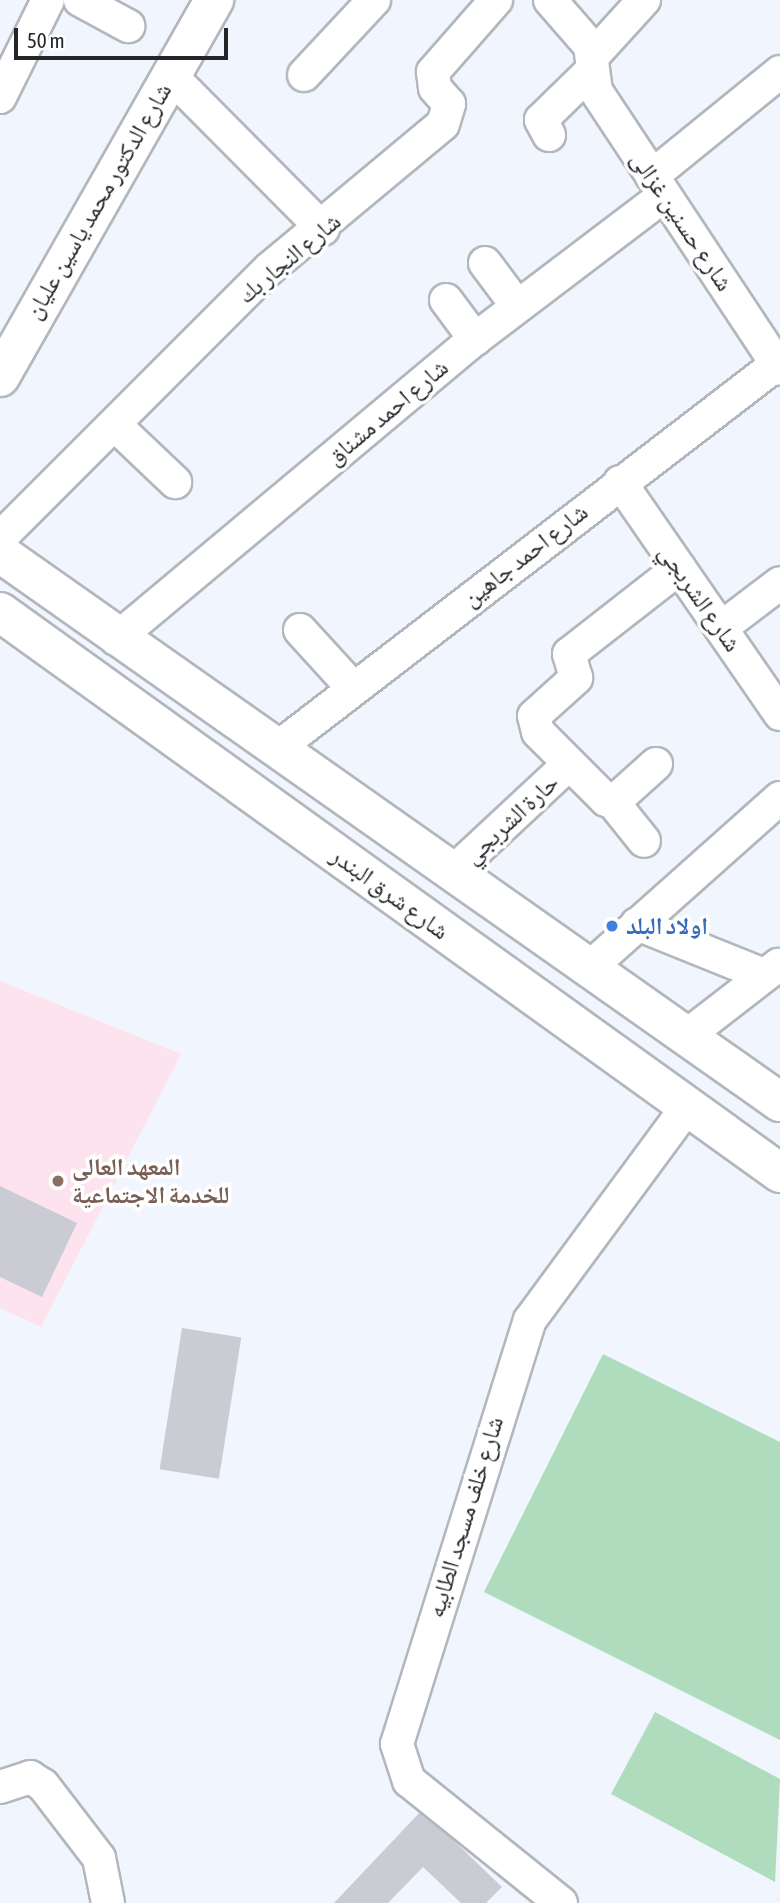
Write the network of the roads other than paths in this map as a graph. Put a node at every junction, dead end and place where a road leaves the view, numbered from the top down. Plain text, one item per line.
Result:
1 (48, 0) edge
2 (80, 0) edge
3 (214, 0) edge
4 (374, 0) edge
5 (496, 0) edge
6 (550, 0) edge
7 (644, 0) edge
8 (128, 26) dead end
9 (592, 62) junction
10 (780, 72) edge
11 (170, 75) junction
12 (304, 75) dead end
13 (0, 97) edge
14 (549, 135) dead end
15 (659, 186) junction
16 (323, 229) junction
17 (485, 262) dead end
18 (446, 300) dead end
19 (517, 306) junction
20 (475, 339) junction
21 (778, 367) edge
22 (1, 371) edge
23 (115, 425) junction
24 (175, 482) dead end
25 (620, 482) junction
26 (0, 538) edge
27 (0, 553) edge
28 (679, 568) junction
29 (780, 583) edge
30 (0, 612) edge
31 (721, 628) junction
32 (300, 630) dead end
33 (116, 639) junction
34 (353, 688) junction
35 (780, 714) edge
36 (276, 749) junction
37 (569, 764) junction
38 (656, 764) dead end
39 (780, 798) edge
40 (612, 801) junction
41 (644, 841) dead end
42 (452, 873) junction
43 (637, 923) junction
44 (588, 969) junction
45 (772, 969) edge
46 (685, 1037) junction
47 (780, 1102) edge
48 (687, 1107) junction
49 (780, 1173) edge
50 (0, 1787) edge
51 (108, 1903) edge
52 (561, 1903) edge

1 - 13 street
2 - 8 street
3 - 11 main road, شارع الدكتور محمد ياسين عليان
4 - 12 street
5 - 16 street, شارع النجار بك
6 - 9 street
7 - 9 street
9 - 14 street
9 - 15 street, شارع حسنين غزالى
10 - 15 street, شارع احمد مشناق
11 - 16 street
11 - 22 main road, شارع الدكتور محمد ياسين عليان
15 - 19 street, شارع احمد مشناق
15 - 21 street, شارع حسنين غزالى
16 - 23 street, شارع النجار بك
17 - 19 street
18 - 20 street
19 - 20 street, شارع احمد مشناق
20 - 33 street, شارع احمد مشناق
21 - 25 street, شارع احمد جاهين
23 - 24 street
23 - 26 street, شارع النجار بك
25 - 28 street, شارع الشربجي
25 - 34 street, شارع احمد جاهين
27 - 33 main road
28 - 31 street, شارع الشربجي
28 - 37 street, حارة الشربجي
29 - 31 street
30 - 48 main road, شارع شرق البندر
31 - 35 street, شارع الشربجي
32 - 34 street
33 - 36 main road
34 - 36 street, شارع احمد جاهين
36 - 42 main road
37 - 40 street, حارة الشربجي
37 - 42 street, حارة الشربجي
38 - 40 street
39 - 43 street
40 - 41 street, حارة الشربجي
42 - 44 main road
43 - 44 street
43 - 45 street
44 - 46 main road
45 - 46 street
46 - 47 main road
48 - 49 main road, شارع شرق البندر
48 - 52 street, شارع خلف مسجد الطابيه
50 - 51 street

